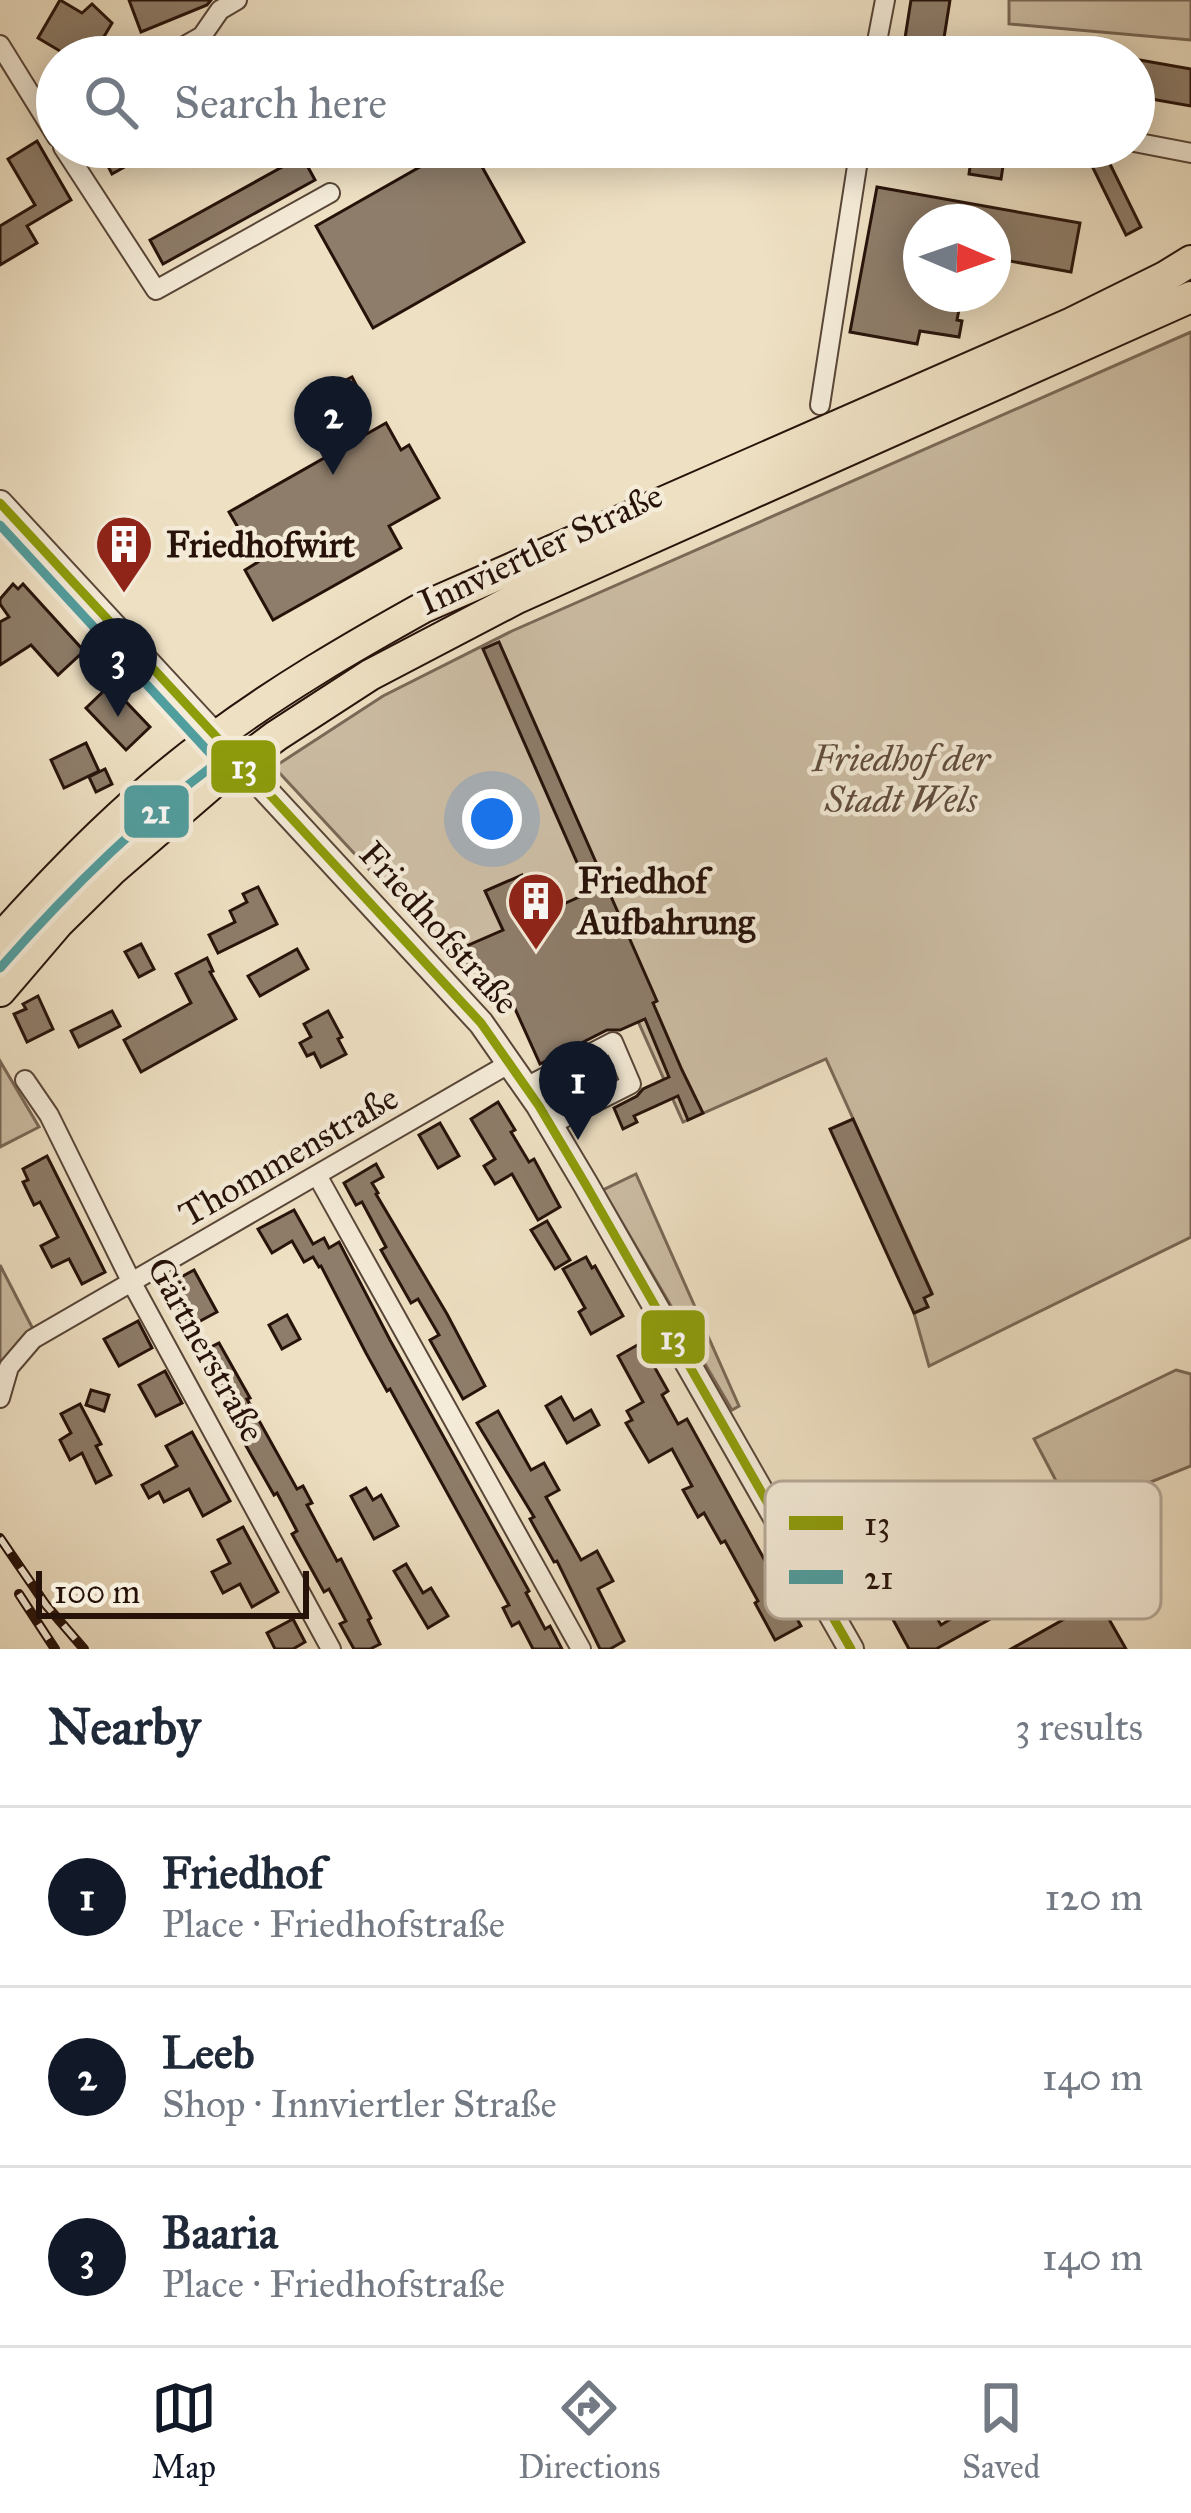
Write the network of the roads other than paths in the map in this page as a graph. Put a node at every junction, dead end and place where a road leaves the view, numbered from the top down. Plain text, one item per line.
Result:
1 (237, 0) edge
2 (885, 0) edge
3 (202, 36) edge
4 (878, 36) edge
5 (0, 45) edge
6 (36, 98) edge
7 (1155, 146) edge
8 (1191, 153) edge
9 (78, 168) edge
10 (857, 168) edge
11 (330, 193) dead end
12 (1191, 261) edge
13 (1191, 297) edge
14 (820, 405) dead end
15 (0, 502) edge
16 (216, 736) junction
17 (240, 764) junction
18 (0, 939) edge
19 (0, 991) edge
20 (510, 1063) junction
21 (25, 1080) dead end
22 (526, 1087) junction
23 (550, 1125) junction
24 (318, 1177) junction
25 (131, 1283) junction
26 (0, 1398) edge
27 (765, 1499) edge
28 (834, 1619) edge
29 (331, 1649) edge
30 (581, 1649) edge
31 (851, 1649) edge

1 - 3 street
2 - 4 street
5 - 6 street
7 - 8 street
9 - 11 street
10 - 14 street
12 - 16 main road, Innviertler Straße
13 - 17 main road, Innviertler Straße
15 - 16 street, Friedhofstraße
16 - 17 street, Friedhofstraße
16 - 18 main road, Innviertler Straße
17 - 19 main road, Innviertler Straße
17 - 20 street, Friedhofstraße
20 - 22 street, Friedhofstraße
20 - 24 street, Thommenstraße
21 - 25 street, Gärtnerstraße
22 - 23 street, Friedhofstraße
22 - 23 street
23 - 27 street, Friedhofstraße
24 - 25 street, Thommenstraße
24 - 30 street
25 - 26 street, Thommenstraße
25 - 29 street, Gärtnerstraße
28 - 31 street, Friedhofstraße

